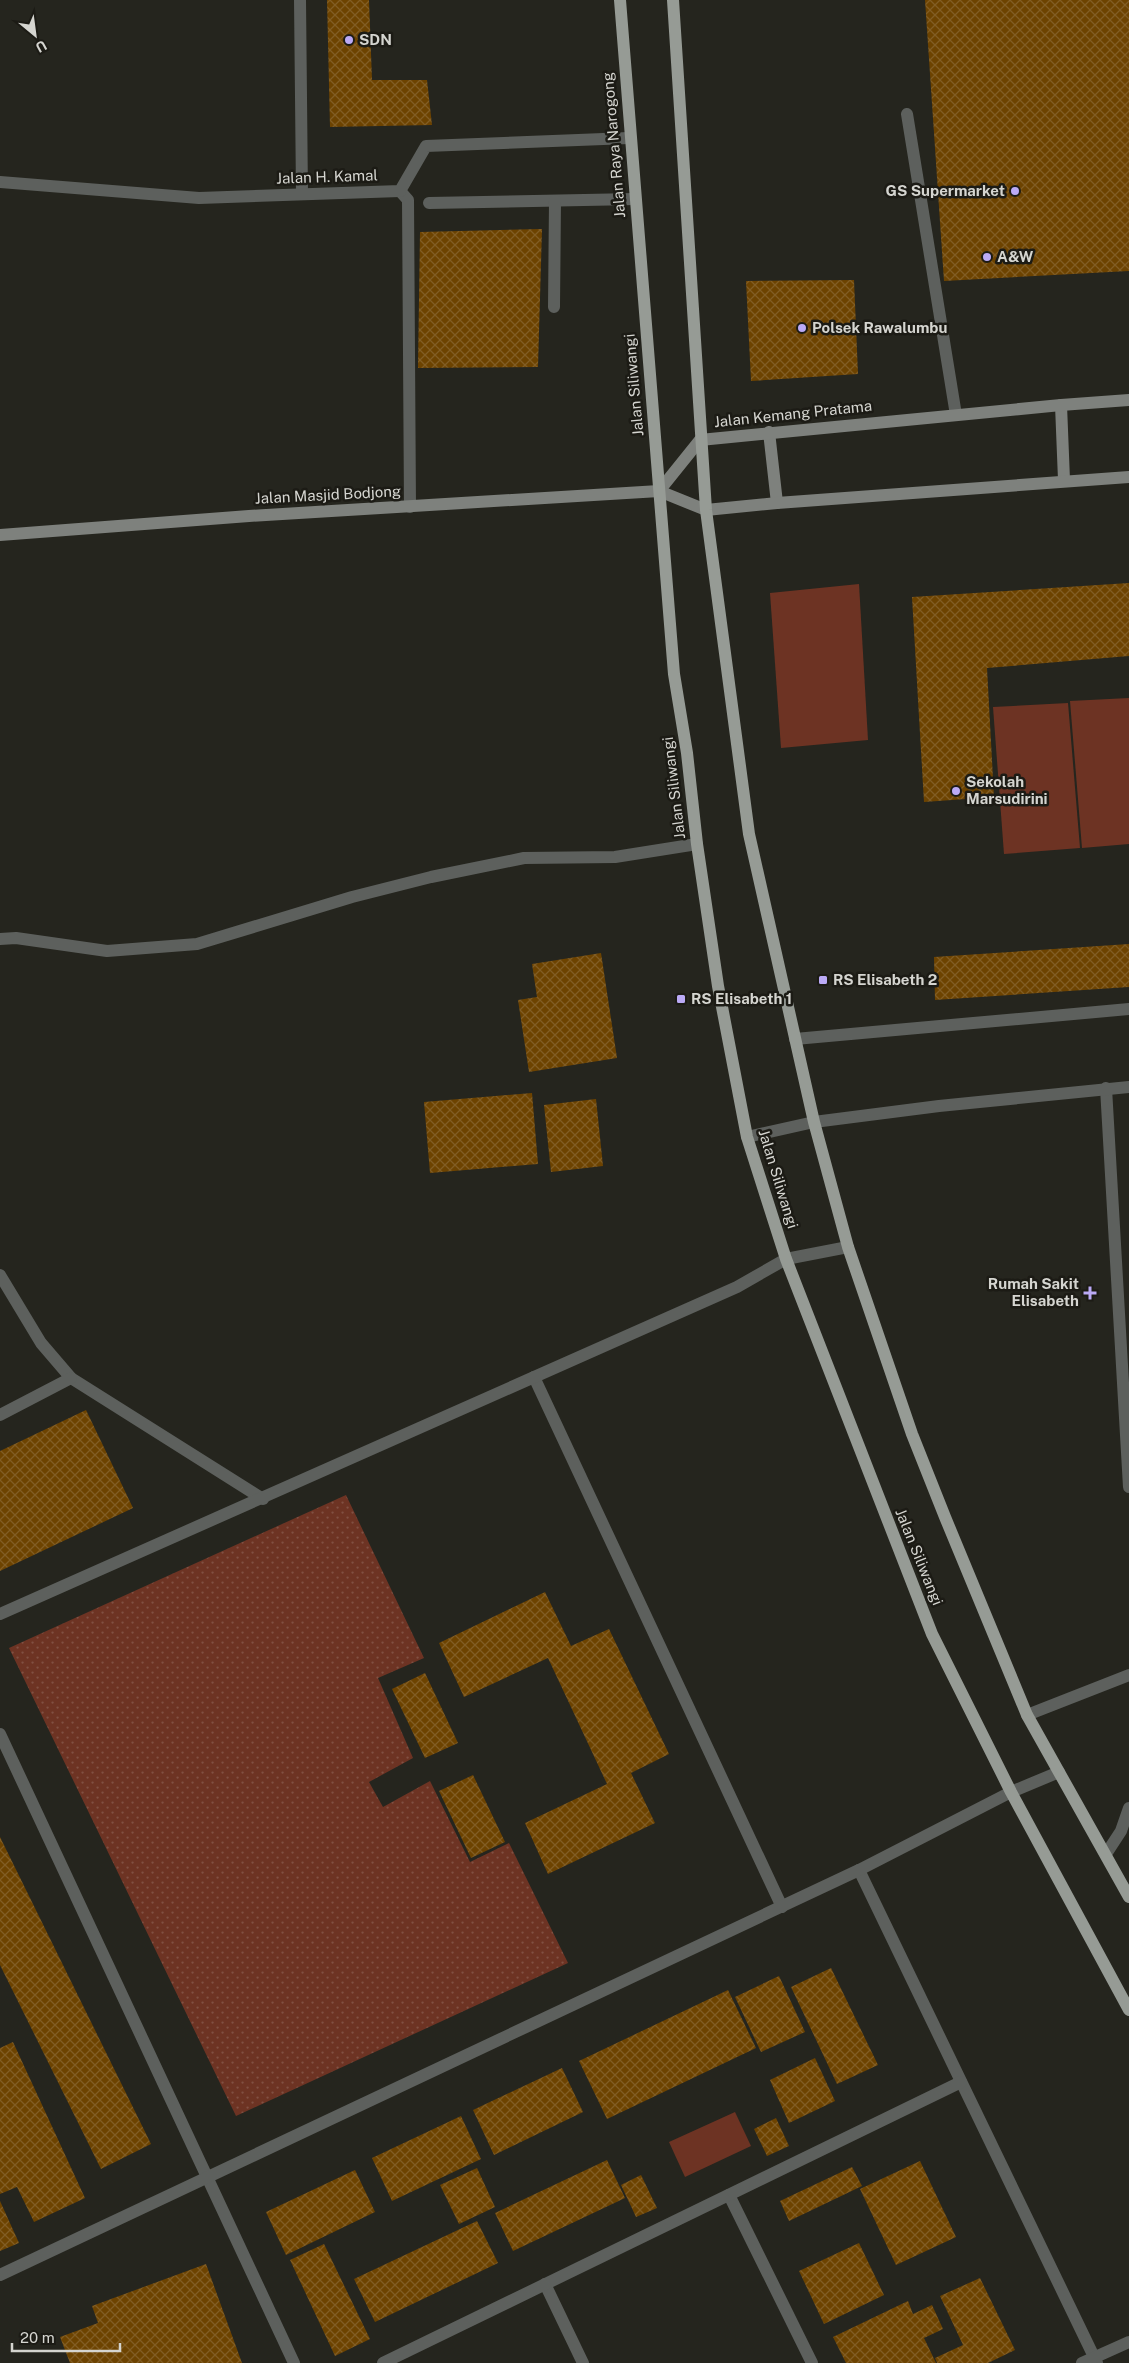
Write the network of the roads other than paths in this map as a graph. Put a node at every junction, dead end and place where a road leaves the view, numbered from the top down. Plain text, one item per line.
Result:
1 (300, 0) edge
2 (620, 0) edge
3 (673, 0) edge
4 (907, 114) dead end
5 (629, 138) junction
6 (0, 182) edge
7 (400, 191) junction
8 (302, 194) junction
9 (635, 199) junction
10 (555, 201) junction
11 (429, 204) dead end
12 (642, 288) joint
13 (554, 307) dead end
14 (1129, 400) edge
15 (1061, 405) junction
16 (956, 415) junction
17 (769, 432) junction
18 (700, 440) junction
19 (1129, 477) edge
20 (1064, 480) junction
21 (659, 491) junction
22 (776, 503) junction
23 (410, 507) junction
24 (706, 510) junction
25 (0, 535) edge
26 (697, 844) junction
27 (0, 939) edge
28 (1129, 1009) edge
29 (795, 1039) junction
30 (1129, 1087) edge
31 (1106, 1088) junction
32 (814, 1122) junction
33 (747, 1137) junction
34 (848, 1248) junction
35 (786, 1259) junction
36 (0, 1275) edge
37 (534, 1377) junction
38 (71, 1378) junction
39 (0, 1415) edge
40 (1129, 1487) edge
41 (263, 1500) junction
42 (0, 1614) edge
43 (1129, 1675) edge
44 (1027, 1715) junction
45 (0, 1734) edge
46 (1059, 1772) junction
47 (1011, 1792) junction
48 (1129, 1808) edge
49 (1106, 1854) junction
50 (859, 1870) junction
51 (1129, 1898) edge
52 (782, 1907) junction
53 (1129, 2010) edge
54 (961, 2082) junction
55 (207, 2177) junction
56 (729, 2195) junction
57 (0, 2275) edge
58 (545, 2284) junction
59 (1129, 2342) edge
60 (1096, 2360) edge
61 (294, 2363) edge
62 (383, 2363) edge
63 (583, 2363) edge
64 (812, 2363) edge
65 (1082, 2363) edge

1 - 8 street
2 - 5 main road, Jalan Raya Narogong
3 - 18 main road
4 - 16 street
5 - 7 street
5 - 9 main road, Jalan Raya Narogong
6 - 8 street, Jalan H. Kamal
7 - 8 street, Jalan H. Kamal
7 - 23 street
9 - 10 street
9 - 12 main road, Jalan Raya Narogong
10 - 11 street
10 - 13 street
12 - 21 main road, Jalan Siliwangi
14 - 15 street, Jalan Kemang Pratama
15 - 16 street, Jalan Kemang Pratama
15 - 20 street
16 - 17 street, Jalan Kemang Pratama
17 - 18 street, Jalan Kemang Pratama
17 - 22 street
18 - 21 street, Jalan Kemang Pratama
18 - 24 main road
19 - 20 street
20 - 22 street
21 - 23 street, Jalan Masjid Bodjong
21 - 24 street
21 - 26 main road, Jalan Siliwangi
22 - 24 street
23 - 25 street, Jalan Masjid Bodjong
24 - 29 main road
26 - 27 street
26 - 33 main road, Jalan Siliwangi
28 - 29 street
29 - 32 main road
30 - 31 street
31 - 32 street
31 - 40 street
32 - 33 street
32 - 34 main road
33 - 35 main road, Jalan Siliwangi
34 - 35 street
34 - 44 main road
35 - 37 street
35 - 47 main road, Jalan Siliwangi
36 - 38 street
37 - 41 street
37 - 52 street
38 - 39 street
38 - 41 street
41 - 42 street
43 - 44 street
44 - 46 main road
45 - 55 street
46 - 47 street
46 - 49 main road
47 - 50 street
47 - 53 main road, Jalan Siliwangi
48 - 49 street
49 - 51 main road
50 - 52 street
50 - 54 street
52 - 55 street
54 - 56 street
54 - 60 street
55 - 57 street
55 - 61 street
56 - 58 street
56 - 64 street
58 - 62 street
58 - 63 street
59 - 60 street
60 - 65 street

